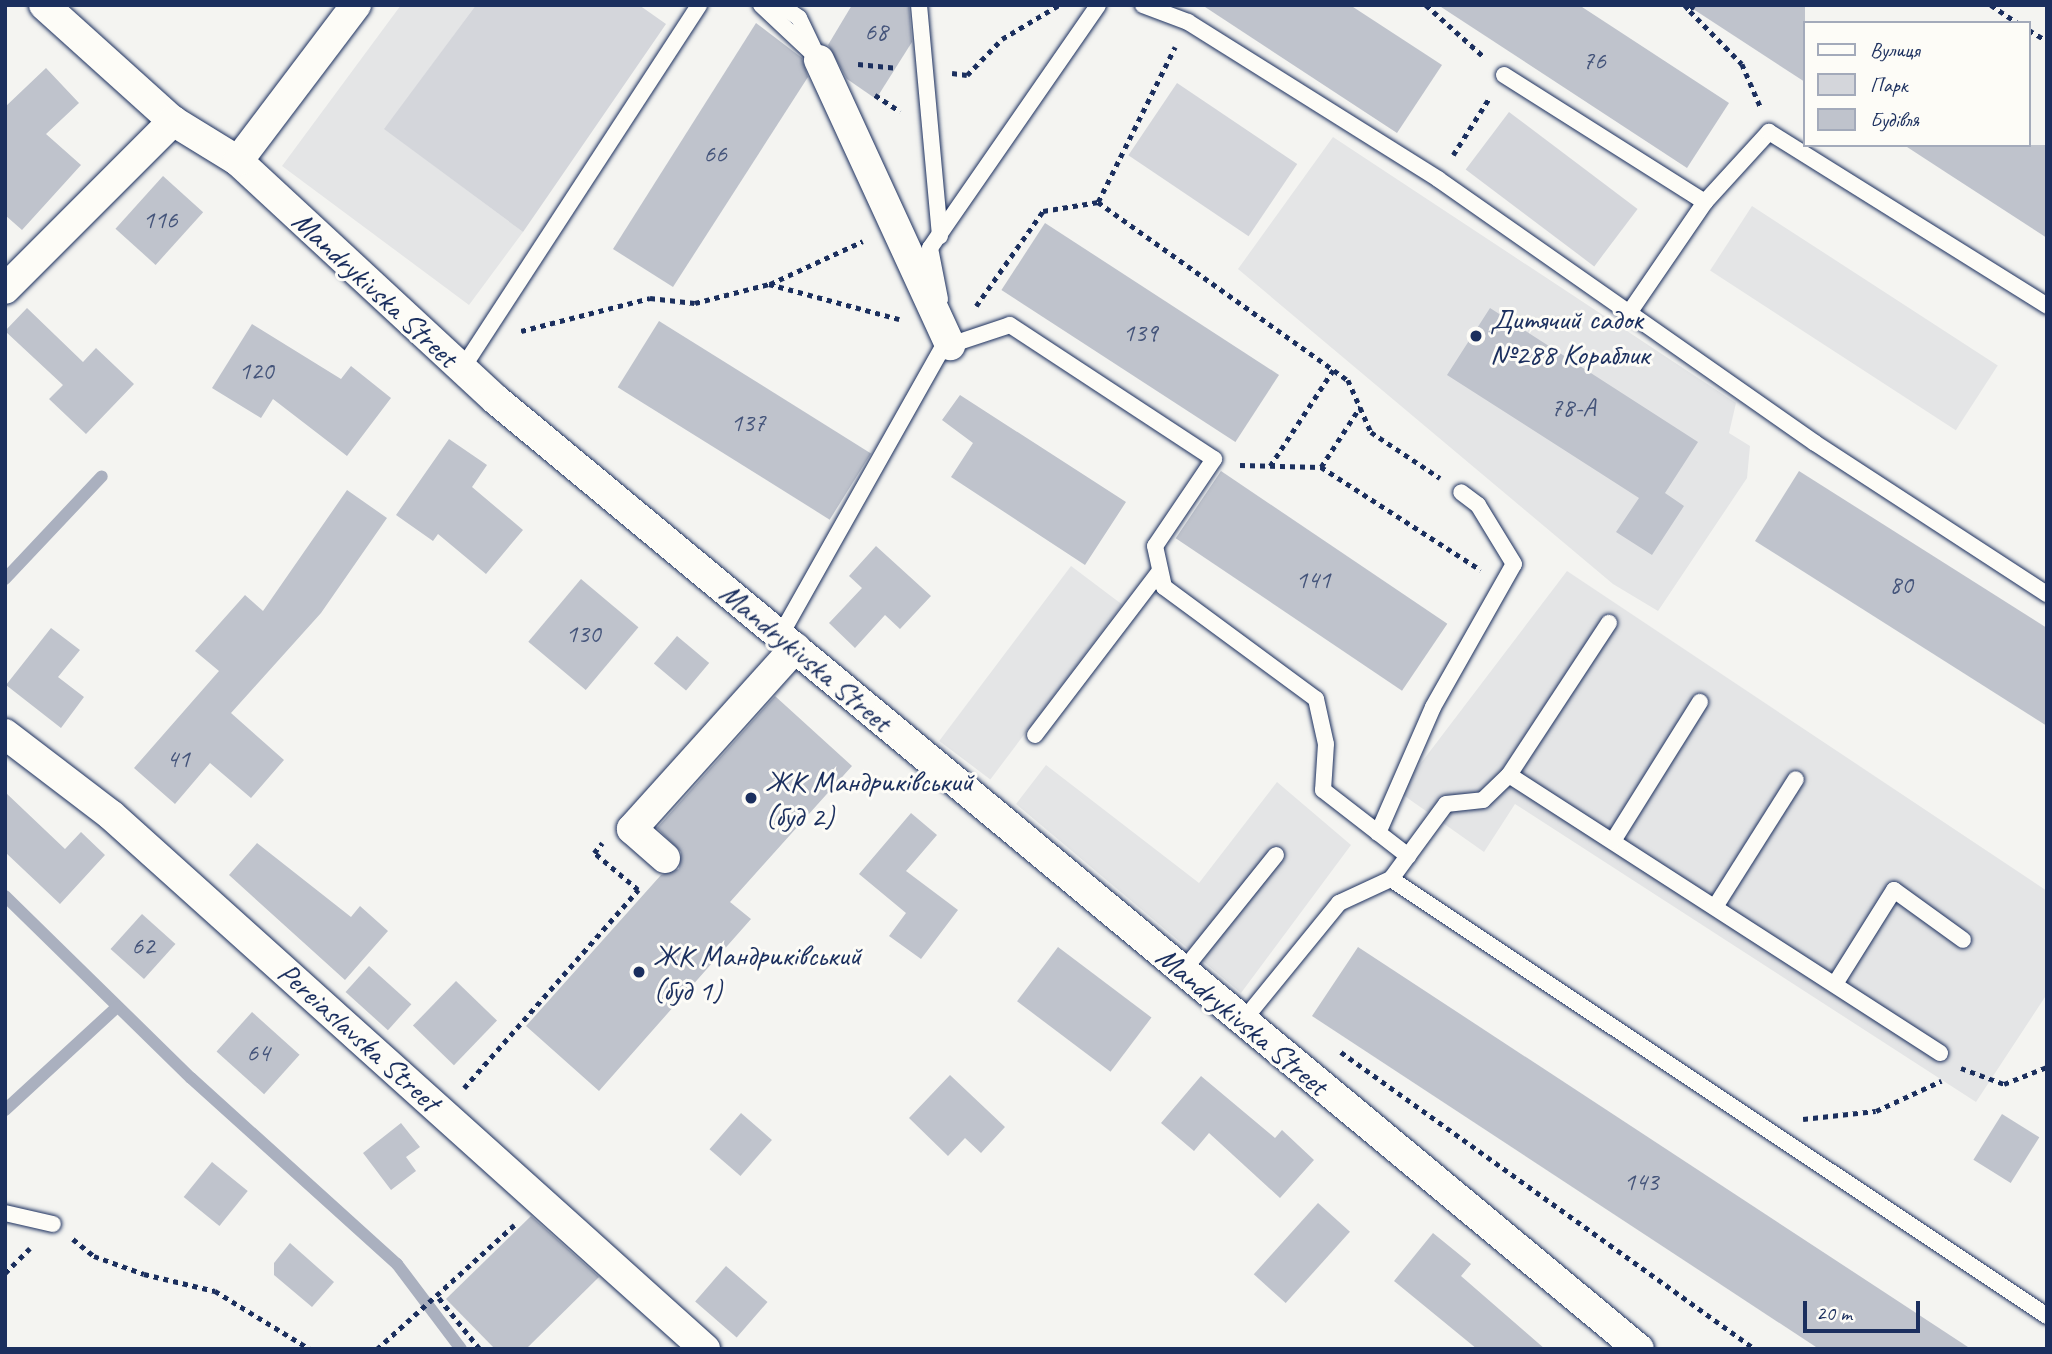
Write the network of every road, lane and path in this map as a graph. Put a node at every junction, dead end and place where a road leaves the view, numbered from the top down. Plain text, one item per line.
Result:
1 (44, 5) edge
2 (356, 5) edge
3 (699, 5) edge
4 (761, 5) edge
5 (780, 5) edge
6 (789, 5) edge
7 (919, 5) edge
8 (1098, 5) edge
9 (1143, 5) edge
10 (1426, 5) edge
11 (1685, 5) edge
12 (1694, 5) edge
13 (1991, 5) edge
14 (1690, 11) junction
15 (2015, 21) edge
16 (1188, 22) junction
17 (2031, 31) edge
18 (2047, 41) edge
19 (819, 60) junction
20 (1504, 75) junction
21 (173, 121) junction
22 (1769, 132) junction
23 (238, 162) junction
24 (1438, 179) junction
25 (1098, 202) junction
26 (1705, 202) junction
27 (5, 289) edge
28 (2047, 306) edge
29 (1629, 313) junction
30 (479, 341) junction
31 (950, 345) junction
32 (462, 369) junction
33 (1333, 370) junction
34 (1360, 407) junction
35 (1214, 459) junction
36 (1270, 467) junction
37 (1321, 467) junction
38 (1461, 492) joint
39 (1160, 571) junction
40 (1502, 584) junction
41 (2047, 594) edge
42 (1609, 623) dead end
43 (787, 642) junction
44 (1700, 702) dead end
45 (5, 734) edge
46 (1035, 735) dead end
47 (1509, 775) junction
48 (1796, 779) dead end
49 (1378, 833) junction
50 (1613, 841) junction
51 (1276, 855) dead end
52 (1408, 856) junction
53 (665, 858) dead end
54 (1391, 880) junction
55 (1715, 906) junction
56 (1963, 940) dead end
57 (1182, 972) junction
58 (1835, 984) junction
59 (1242, 1021) junction
60 (1329, 1044) dead end
61 (1940, 1053) joint
62 (2047, 1067) edge
63 (1964, 1071) junction
64 (1756, 1125) junction
65 (540, 1200) junction
66 (5, 1213) edge
67 (53, 1224) joint
68 (439, 1297) junction
69 (2047, 1316) edge
70 (310, 1349) edge
71 (377, 1349) edge
72 (480, 1349) edge
73 (705, 1349) edge
74 (1639, 1349) edge
75 (1755, 1349) edge

1 - 21 street, Mandrykivska Street
2 - 23 street
3 - 30 lane
4 - 19 lane
5 - 19 lane
6 - 19 lane
7 - 31 lane
8 - 31 lane
9 - 16 lane
10 - 20 path
11 - 14 path
12 - 14 path
13 - 15 path
14 - 22 path
16 - 24 lane
16 - 25 path
17 - 18 path
19 - 31 lane
20 - 24 path
20 - 26 lane
21 - 23 street, Mandrykivska Street
21 - 27 street
22 - 26 lane
22 - 28 lane
23 - 32 street, Mandrykivska Street
24 - 29 lane
25 - 31 path
25 - 33 path
26 - 29 lane
29 - 41 lane
30 - 31 path
30 - 32 lane
31 - 35 lane
31 - 43 lane
32 - 43 street, Mandrykivska Street
33 - 34 path
33 - 36 path
34 - 37 path
34 - 38 path
35 - 36 path
35 - 39 lane
36 - 37 path
37 - 40 path
38 - 40 lane
39 - 46 lane
39 - 49 lane
40 - 49 lane
42 - 47 lane
43 - 53 street
43 - 57 street, Mandrykivska Street
44 - 50 lane
45 - 65 street, Pereiaslavska Street
47 - 50 lane
47 - 52 lane
48 - 55 lane
49 - 52 lane
50 - 55 lane
51 - 57 lane
52 - 54 lane
54 - 59 lane
54 - 64 lane
55 - 58 lane
56 - 58 lane
57 - 59 street, Mandrykivska Street
58 - 61 lane
59 - 74 street, Mandrykivska Street
60 - 75 path
61 - 63 path
62 - 63 path
63 - 64 path
64 - 69 lane
65 - 68 path
65 - 73 street, Pereiaslavska Street
66 - 67 lane
67 - 70 path
68 - 71 path
68 - 72 path

